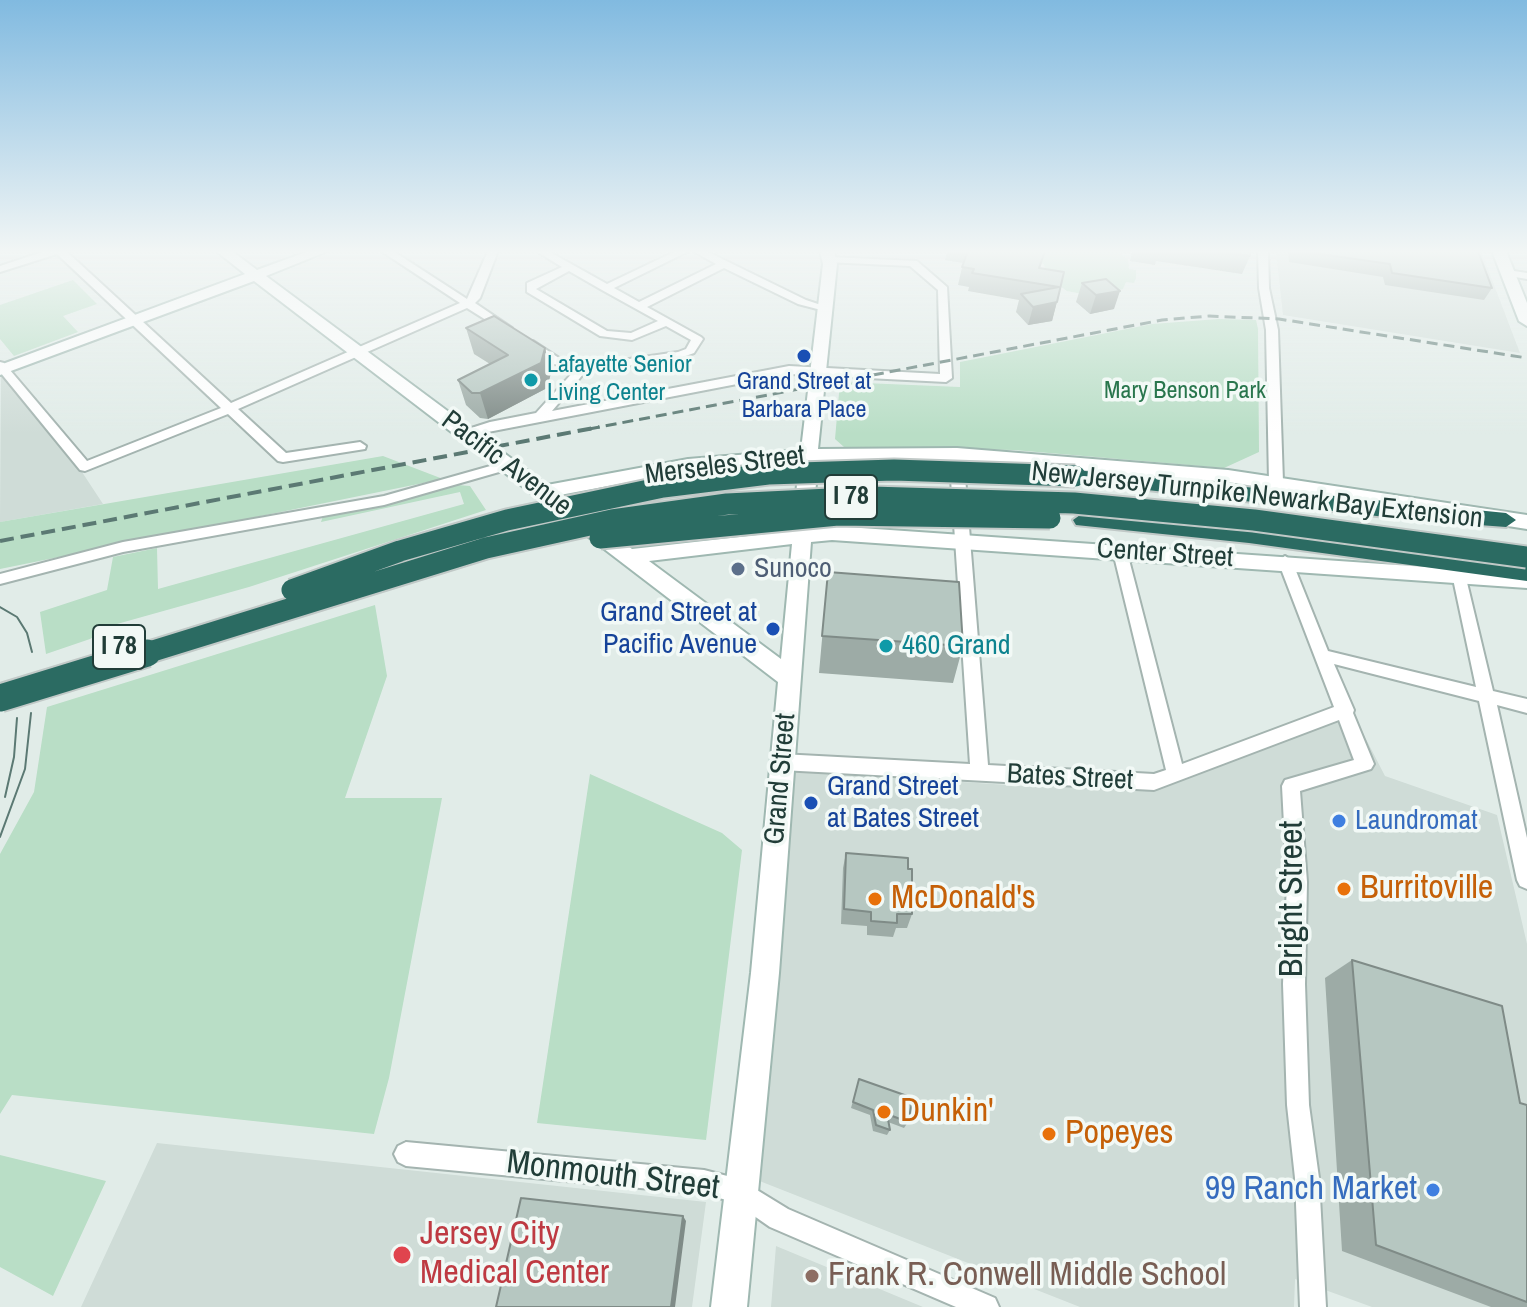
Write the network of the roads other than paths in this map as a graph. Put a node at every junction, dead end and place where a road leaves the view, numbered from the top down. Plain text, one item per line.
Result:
1 (127, 312) edge
2 (157, 312) edge
3 (304, 312) edge
4 (449, 312) edge
5 (481, 312) edge
6 (567, 312) edge
7 (651, 312) edge
8 (825, 312) edge
9 (944, 312) edge
10 (1269, 312) edge
11 (136, 320) junction
12 (668, 321) junction
13 (358, 353) junction
14 (1, 368) edge
15 (576, 368) junction
16 (817, 372) junction
17 (231, 408) junction
18 (540, 416) junction
19 (466, 434) junction
20 (360, 446) dead end
21 (957, 454) junction
22 (809, 455) junction
23 (508, 465) junction
24 (1276, 482) junction
25 (543, 492) junction
26 (1253, 493) junction
27 (1517, 521) edge
28 (802, 537) junction
29 (963, 540) junction
30 (1527, 543) edge
31 (1120, 552) junction
32 (628, 556) junction
33 (1527, 557) edge
34 (1285, 561) junction
35 (1527, 573) edge
36 (1459, 574) junction
37 (0, 579) edge
38 (1527, 581) edge
39 (238, 610) junction
40 (190, 639) junction
41 (1325, 656) junction
42 (790, 678) junction
43 (0, 684) edge
44 (1485, 695) junction
45 (0, 698) edge
46 (1527, 706) edge
47 (1346, 710) junction
48 (781, 762) junction
49 (980, 774) junction
50 (1176, 775) junction
51 (1527, 880) edge
52 (406, 1154) dead end
53 (739, 1191) junction
54 (729, 1307) edge
55 (986, 1307) edge
56 (1313, 1307) edge

1 - 11 street
2 - 11 main road
3 - 13 main road, Pacific Avenue
4 - 13 street
5 - 15 street
6 - 12 street
7 - 12 street
8 - 16 main road, Grand Street
9 - 16 street
10 - 24 street
11 - 14 main road
11 - 17 street
12 - 15 street
13 - 17 street
13 - 19 main road, Pacific Avenue
14 - 17 street
15 - 18 street
16 - 18 street
16 - 22 main road, Grand Street
17 - 20 street
18 - 19 street
19 - 23 main road, Pacific Avenue
21 - 22 main road, Merseles Street
21 - 24 main road, Merseles Street
21 - 29 street
22 - 25 main road, Merseles Street
22 - 28 main road, Grand Street
23 - 25 main road, Pacific Avenue
23 - 37 street
24 - 26 highway
24 - 27 main road, Merseles Street
25 - 32 main road, Pacific Avenue
26 - 27 highway
26 - 39 highway, bridge
28 - 29 main road, Center Street
28 - 32 main road, Center Street
28 - 42 main road, Grand Street
29 - 31 main road, Center Street
29 - 49 street
30 - 39 highway, New Jersey Turnpike Newark Bay Extension / I 78, bridge
31 - 34 main road, Center Street
31 - 50 street
32 - 42 main road, Pacific Avenue
33 - 40 highway, New Jersey Turnpike Newark Bay Extension / I 78, bridge
34 - 36 main road, Center Street
34 - 41 street, Bright Street
35 - 40 highway, bridge
36 - 38 main road, Center Street
36 - 44 street
39 - 43 highway, New Jersey Turnpike Newark Bay Extension / I 78
40 - 45 highway, New Jersey Turnpike Newark Bay Extension / I 78, bridge
41 - 44 street
41 - 47 street, Bright Street
42 - 48 main road, Grand Street
44 - 46 street
44 - 51 street
47 - 50 street, Bates Street
47 - 56 street, Bright Street
48 - 49 street, Bates Street
48 - 53 main road, Grand Street
49 - 50 street, Bates Street
52 - 53 street, Monmouth Street
53 - 54 main road, Grand Street
53 - 55 street, Monmouth Street

